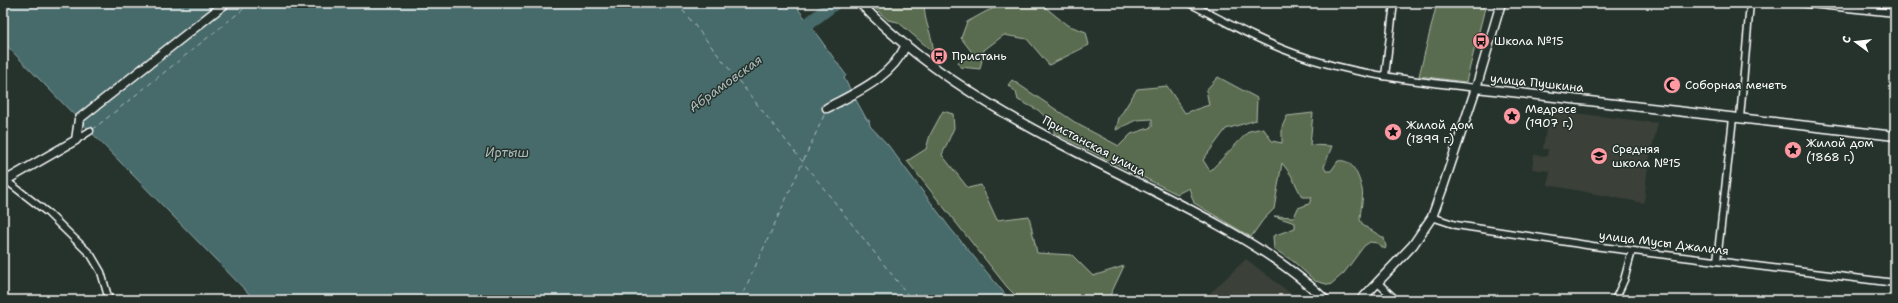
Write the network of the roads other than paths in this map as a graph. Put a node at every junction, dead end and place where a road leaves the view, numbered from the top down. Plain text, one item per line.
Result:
1 (226, 3) edge
2 (860, 3) edge
3 (1189, 3) edge
4 (1394, 3) edge
5 (1501, 3) edge
6 (1750, 3) edge
7 (1800, 3) edge
8 (1864, 6) edge
9 (1895, 13) edge
10 (906, 46) junction
11 (1385, 76) junction
12 (1476, 88) junction
13 (827, 108) dead end
14 (1737, 118) junction
15 (90, 131) dead end
16 (1895, 136) edge
17 (76, 140) junction
18 (4, 180) edge
19 (1432, 217) junction
20 (1632, 251) junction
21 (1717, 261) junction
22 (1378, 283) junction
23 (1895, 283) edge
24 (109, 300) edge
25 (1325, 300) edge
26 (1360, 300) edge
27 (1396, 300) edge
28 (1615, 300) edge

1 - 17 street
2 - 10 street, Пристанская улица
3 - 11 street, улица Пушкина
4 - 11 street
5 - 12 street
6 - 14 street
7 - 8 street
8 - 9 street
10 - 13 street
10 - 25 street, Пристанская улица
11 - 12 street, улица Пушкина
12 - 14 street, улица Пушкина
12 - 19 street
14 - 16 street, улица Пушкина
14 - 21 street
15 - 17 street
17 - 18 street
18 - 24 street
19 - 20 street, улица Мусы Джалиля
19 - 22 street
20 - 21 street, улица Мусы Джалиля
20 - 28 street
21 - 23 street, улица Мусы Джалиля
22 - 26 street
22 - 27 street

